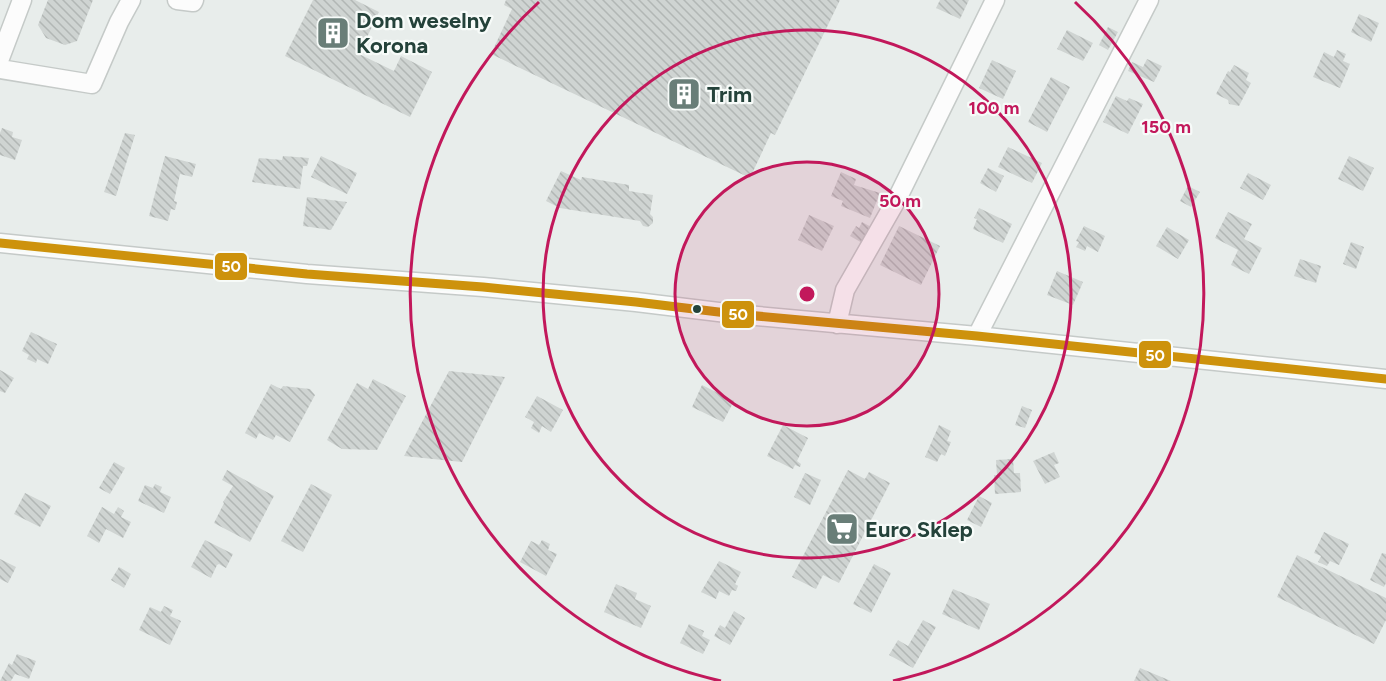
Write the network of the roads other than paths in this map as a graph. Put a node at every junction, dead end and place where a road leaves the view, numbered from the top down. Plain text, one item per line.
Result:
1 (22, 0) edge
2 (131, 0) edge
3 (177, 0) edge
4 (194, 0) edge
5 (995, 0) edge
6 (1149, 0) edge
7 (0, 58) edge
8 (0, 69) edge
9 (0, 243) edge
10 (837, 324) junction
11 (977, 336) junction
12 (1386, 379) edge

1 - 7 street
2 - 8 street
3 - 4 street
5 - 10 street
6 - 11 street
9 - 10 street
10 - 11 street
11 - 12 street

